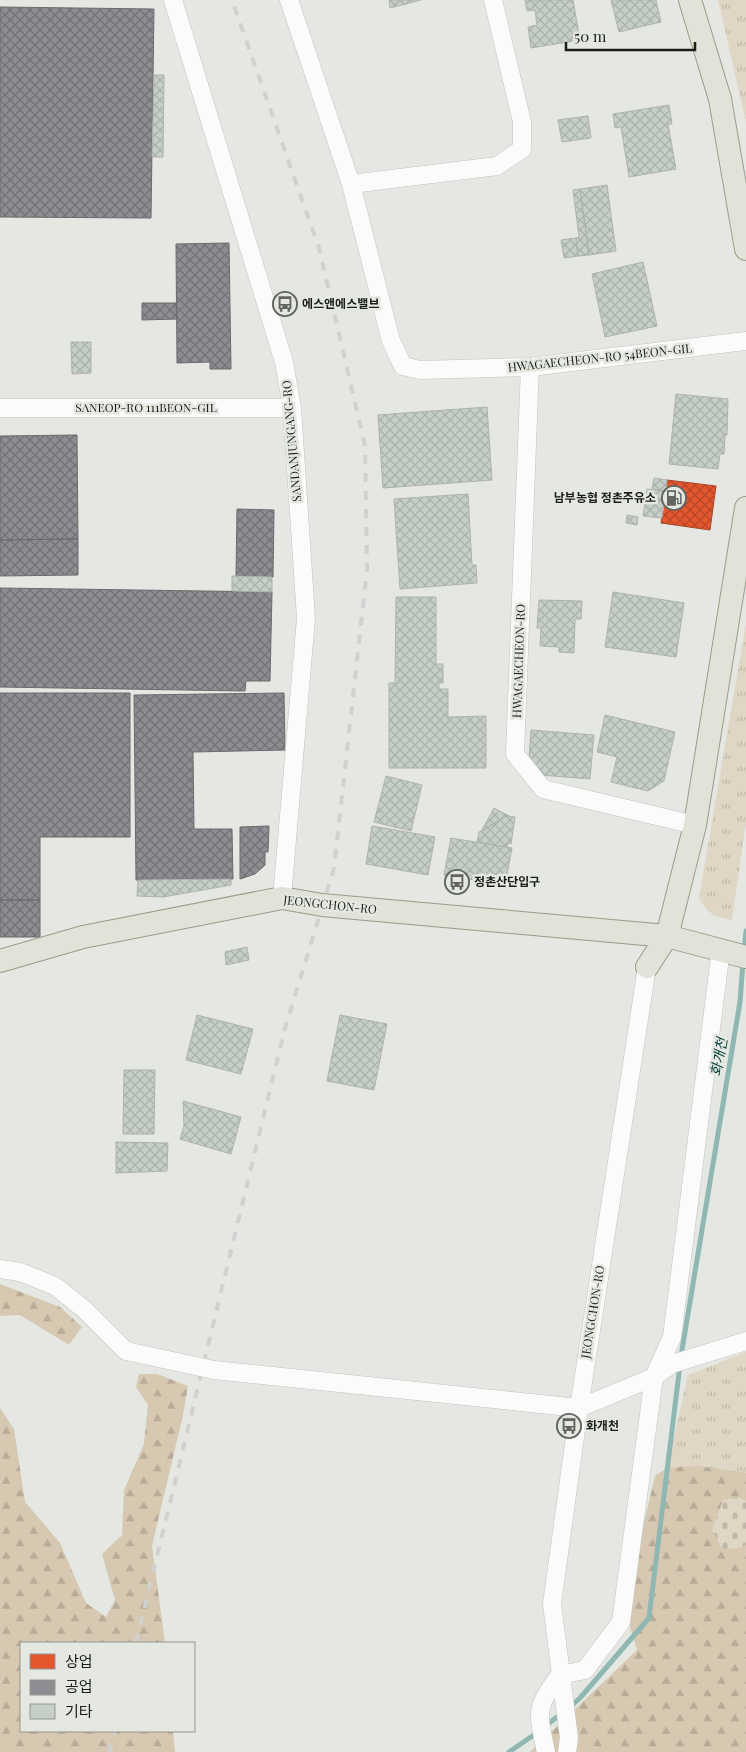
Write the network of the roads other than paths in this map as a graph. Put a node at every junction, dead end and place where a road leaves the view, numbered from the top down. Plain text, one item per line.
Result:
1 (172, 0) edge
2 (289, 0) edge
3 (493, 0) edge
4 (690, 0) edge
5 (351, 184) junction
6 (746, 249) edge
7 (746, 342) edge
8 (530, 367) junction
9 (0, 408) edge
10 (292, 408) junction
11 (746, 508) edge
12 (695, 825) junction
13 (282, 898) junction
14 (667, 936) junction
15 (733, 953) edge
16 (0, 961) edge
17 (647, 967) joint
18 (0, 1269) edge
19 (746, 1341) edge
20 (654, 1377) junction
21 (578, 1408) junction
22 (560, 1675) junction
23 (568, 1745) edge
24 (545, 1750) edge

1 - 10 street, SANDANJUNGANG-RO
2 - 5 street, HWAGAECHEON-RO 54BEON-GIL
3 - 5 street
4 - 6 main road
5 - 8 street, HWAGAECHEON-RO 54BEON-GIL
7 - 8 street, HWAGAECHEON-RO 54BEON-GIL
8 - 12 street, HWAGAECHEON-RO
9 - 10 street, SANEOP-RO 111BEON-GIL
10 - 13 street, SANDANJUNGANG-RO
11 - 12 main road
12 - 14 main road
13 - 14 main road, JEONGCHON-RO
13 - 16 main road, JEONGCHON-RO
14 - 15 main road, JEONGCHON-RO
14 - 17 main road, JEONGCHON-RO
15 - 20 street
17 - 21 street, JEONGCHON-RO
18 - 21 street, bridge
19 - 20 street
20 - 21 street
20 - 22 street
21 - 22 street, JEONGCHON-RO
22 - 23 street, JEONGCHON-RO
22 - 24 street

